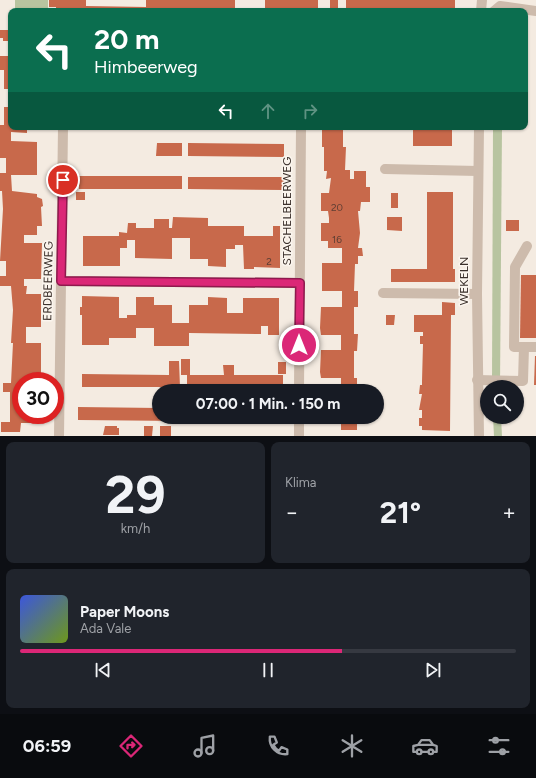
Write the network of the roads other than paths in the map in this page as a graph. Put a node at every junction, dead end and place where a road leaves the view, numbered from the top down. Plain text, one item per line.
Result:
1 (498, 8) edge
2 (518, 8) edge
3 (63, 130) edge
4 (301, 130) edge
5 (479, 130) edge
6 (385, 169) dead end
7 (478, 171) junction
8 (527, 246) dead end
9 (61, 281) junction
10 (300, 283) junction
11 (383, 293) dead end
12 (477, 294) junction
13 (524, 347) junction
14 (536, 347) edge
15 (477, 380) junction
16 (299, 384) edge
17 (299, 424) edge
18 (59, 436) edge
19 (299, 436) edge
20 (479, 436) edge

1 - 2 street
3 - 9 street, ERDBEERWEG
4 - 10 street, STACHELBEERWEG
5 - 7 street, WEKELN
6 - 7 street
7 - 12 street, WEKELN
8 - 13 street
9 - 10 street
9 - 18 street, ERDBEERWEG
10 - 16 street, STACHELBEERWEG
11 - 12 street
12 - 15 street, WEKELN
13 - 14 street
13 - 15 street
15 - 20 street, WEKELN
17 - 19 street

